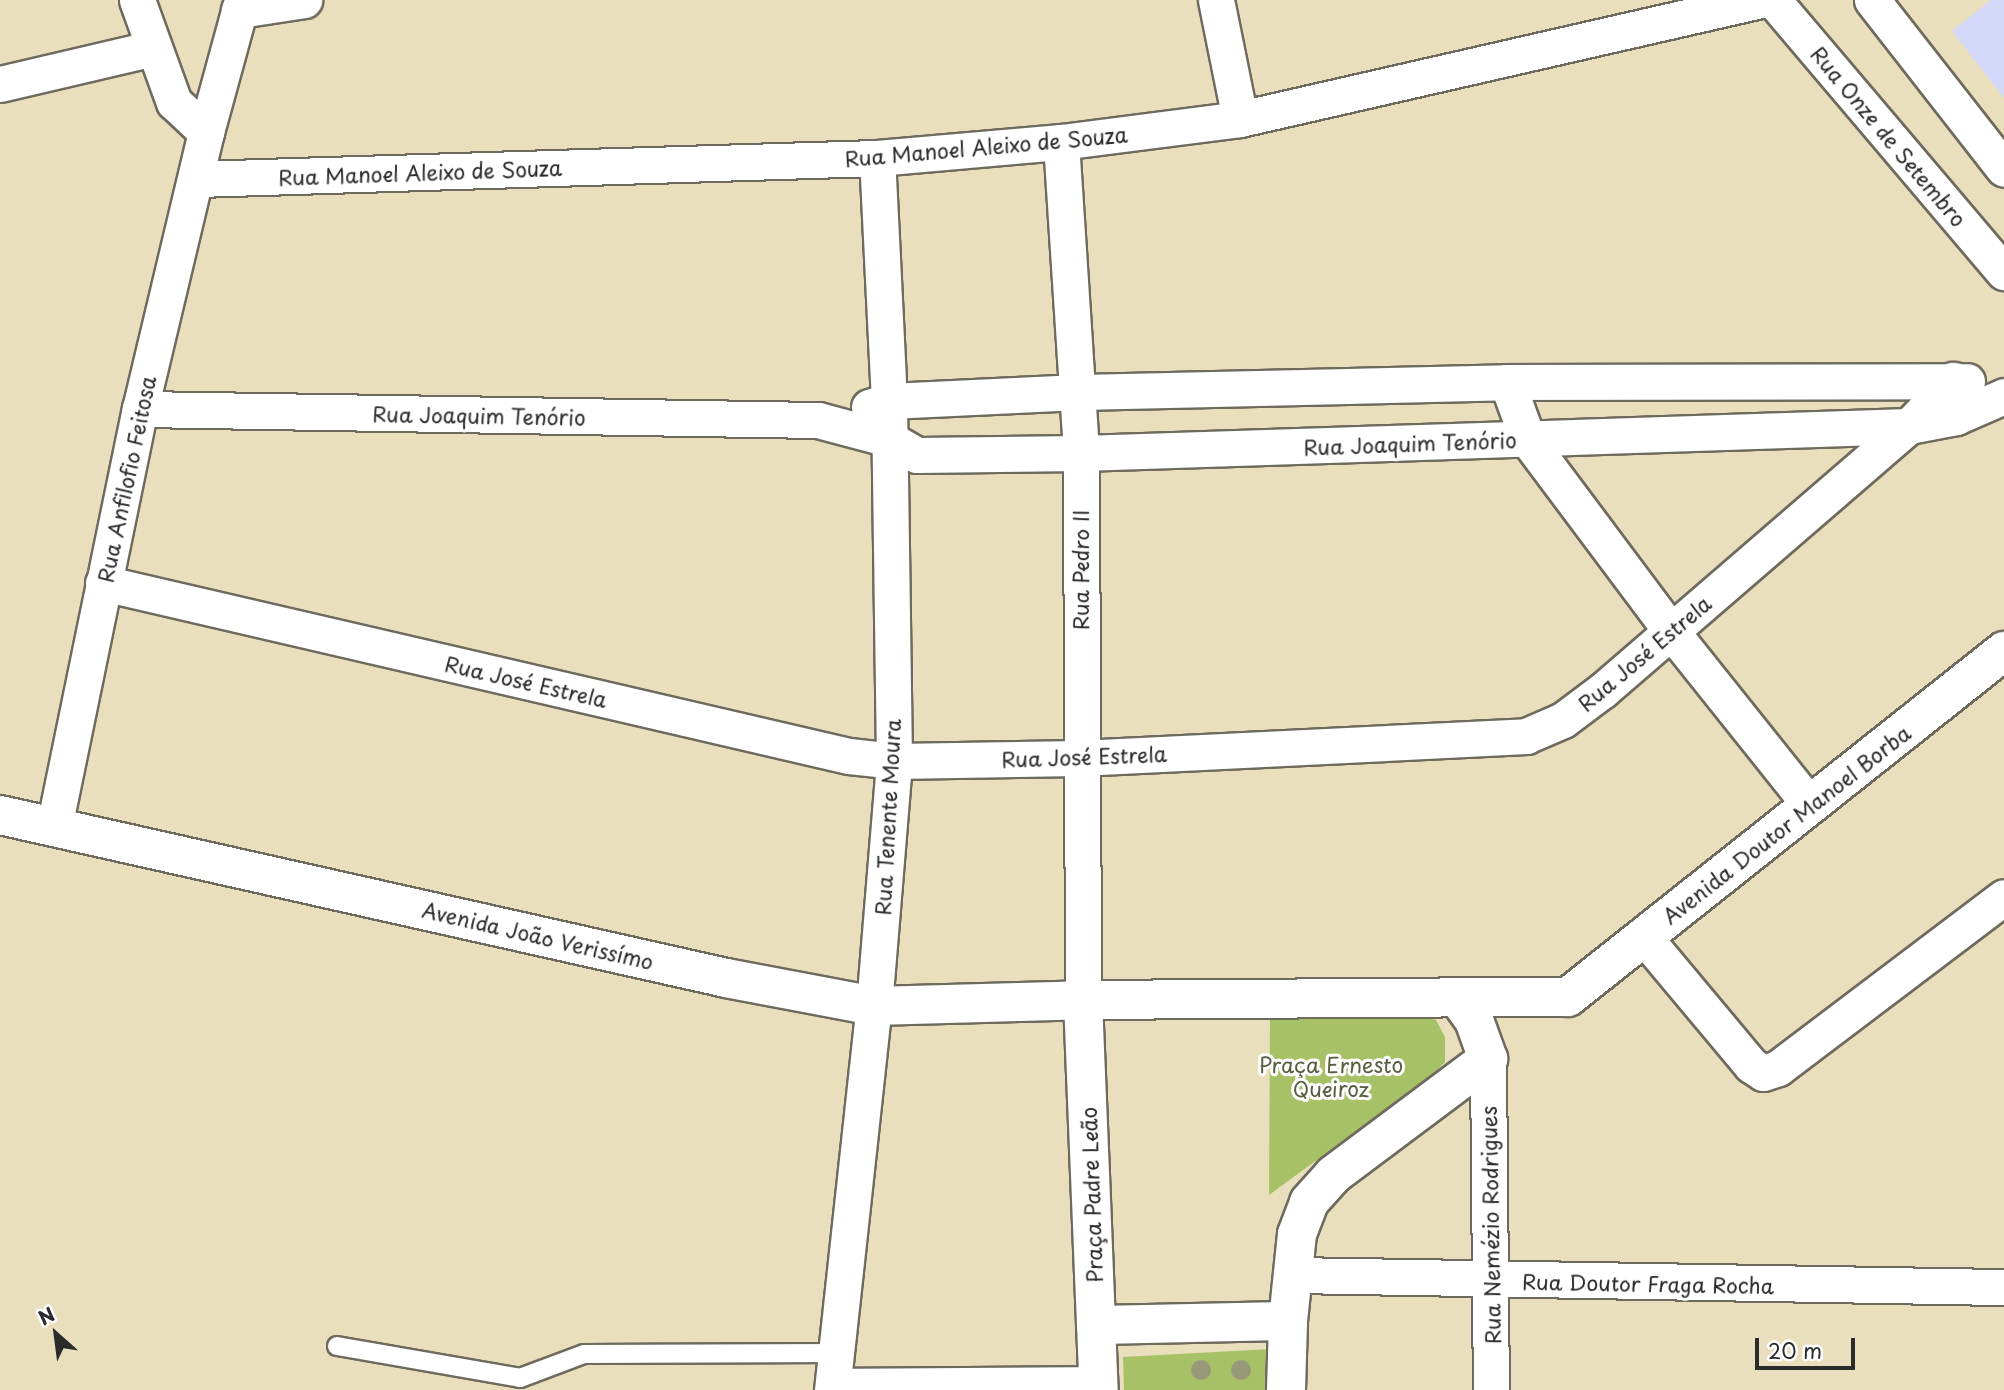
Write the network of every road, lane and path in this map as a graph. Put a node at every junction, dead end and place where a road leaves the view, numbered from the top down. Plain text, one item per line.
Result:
1 (137, 0) edge
2 (304, 0) edge
3 (1216, 0) edge
4 (1761, 0) edge
5 (1773, 0) edge
6 (1872, 0) edge
7 (241, 5) edge
8 (154, 48) junction
9 (0, 84) edge
10 (1240, 119) junction
11 (206, 132) junction
12 (1061, 142) junction
13 (877, 158) junction
14 (2004, 169) edge
15 (197, 179) junction
16 (2004, 272) edge
17 (1953, 380) junction
18 (1507, 382) junction
19 (2004, 385) edge
20 (1079, 392) junction
21 (2004, 396) edge
22 (889, 401) junction
23 (140, 409) junction
24 (818, 420) junction
25 (1909, 426) junction
26 (889, 439) junction
27 (1528, 440) junction
28 (1081, 453) junction
29 (103, 583) junction
30 (1671, 631) junction
31 (2004, 651) edge
32 (1079, 758) junction
33 (894, 761) junction
34 (1810, 805) junction
35 (0, 815) edge
36 (54, 827) junction
37 (2004, 897) edge
38 (1644, 937) junction
39 (1458, 998) junction
40 (1083, 1000) junction
41 (874, 1006) junction
42 (1488, 1059) junction
43 (1292, 1275) junction
44 (1490, 1280) junction
45 (2004, 1287) edge
46 (1287, 1321) junction
47 (1096, 1325) junction
48 (337, 1346) dead end
49 (833, 1375) edge
50 (1099, 1385) edge
51 (1286, 1390) edge
52 (1491, 1390) edge

1 - 8 street
2 - 7 street
3 - 10 street
4 - 10 street, Rua Manoel Aleixo de Souza
5 - 16 street, Rua Onze de Setembro
6 - 14 street
7 - 11 street, Rua Anfilofio Feitosa
8 - 9 street
8 - 11 street
10 - 12 street, Rua Manoel Aleixo de Souza
11 - 15 street, Rua Anfilofio Feitosa
12 - 13 street, Rua Manoel Aleixo de Souza
12 - 20 street, Rua Pedro II
13 - 15 street, Rua Manoel Aleixo de Souza
13 - 22 street, Rua Tenente Moura
15 - 23 street, Rua Anfilofio Feitosa
17 - 18 street, Rua Joaquim Tenório
17 - 19 street, Rua Joaquim Tenório
17 - 25 street, Rua José Estrela
18 - 20 street, Rua Joaquim Tenório
18 - 27 street
20 - 22 street, Rua Joaquim Tenório
20 - 28 street, Rua Pedro II
21 - 25 street, Rua Joaquim Tenório
22 - 24 street, Rua Joaquim Tenório
22 - 26 street, Rua Tenente Moura
23 - 24 street, Rua Joaquim Tenório
23 - 29 street, Rua Anfilofio Feitosa
24 - 26 street, Rua Joaquim Tenório
25 - 27 street, Rua Joaquim Tenório
25 - 30 street, Rua José Estrela
26 - 28 street, Rua Joaquim Tenório
26 - 33 street, Rua Tenente Moura
27 - 28 street, Rua Joaquim Tenório
27 - 30 street
28 - 32 street, Rua Pedro II
29 - 33 street, Rua José Estrela
29 - 36 street, Rua Anfilofio Feitosa
30 - 32 street, Rua José Estrela
30 - 34 street
31 - 34 street, Avenida Doutor Manoel Borba
32 - 33 street, Rua José Estrela
32 - 40 street, Rua Pedro II
33 - 41 street, Rua Tenente Moura
34 - 38 street, Avenida Doutor Manoel Borba
35 - 36 street, Avenida João Verissímo
36 - 41 street, Avenida João Verissímo
37 - 38 street
38 - 39 street, Avenida Doutor Manoel Borba
39 - 40 street
39 - 42 street
40 - 41 street, Avenida João Verissímo
40 - 47 street, Praça Padre Leão
41 - 49 street, Rua Tenente Moura
42 - 43 street
42 - 44 street, Rua Nemézio Rodrigues
43 - 44 street, Rua Doutor Fraga Rocha
43 - 46 street
44 - 45 street, Rua Doutor Fraga Rocha
44 - 52 street, Rua Nemézio Rodrigues
46 - 47 street
46 - 51 street
47 - 50 street, Praça Padre Leão
48 - 49 lane
49 - 50 street

